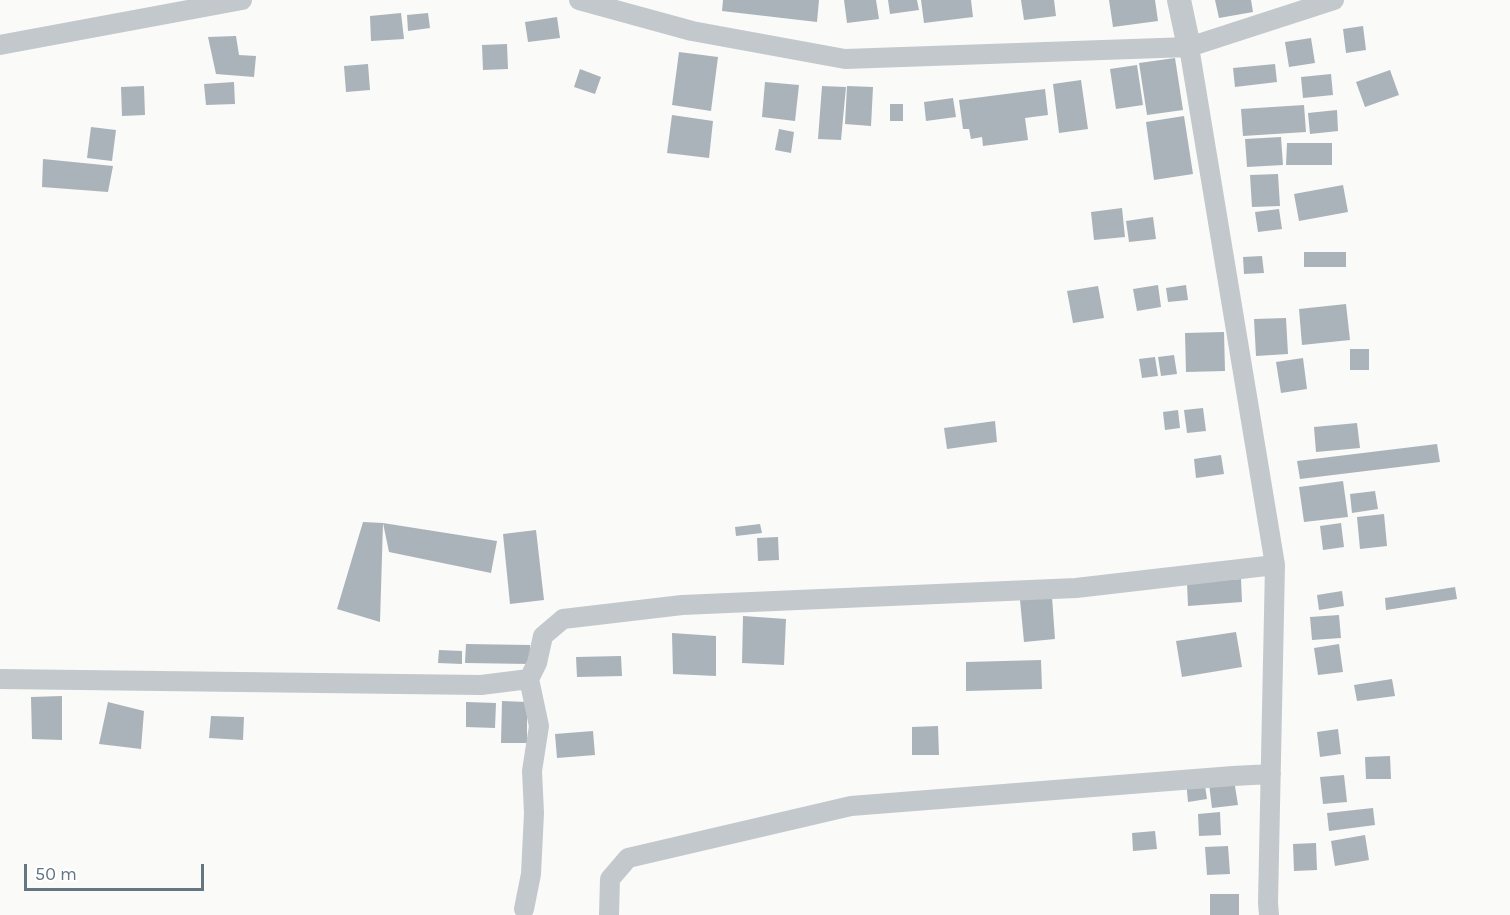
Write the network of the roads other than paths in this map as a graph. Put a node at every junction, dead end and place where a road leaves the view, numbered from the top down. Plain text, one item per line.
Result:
1 (242, 0) edge
2 (579, 0) edge
3 (1179, 0) edge
4 (1334, 0) edge
5 (0, 45) edge
6 (1189, 46) junction
7 (1275, 565) junction
8 (0, 679) edge
9 (530, 679) junction
10 (1271, 774) junction
11 (524, 909) dead end
12 (609, 915) edge
13 (1269, 915) edge

1 - 5 street
2 - 6 street
3 - 6 street
4 - 6 street
6 - 7 street
7 - 9 street
7 - 10 street
8 - 9 street
9 - 11 street
10 - 12 street
10 - 13 street

